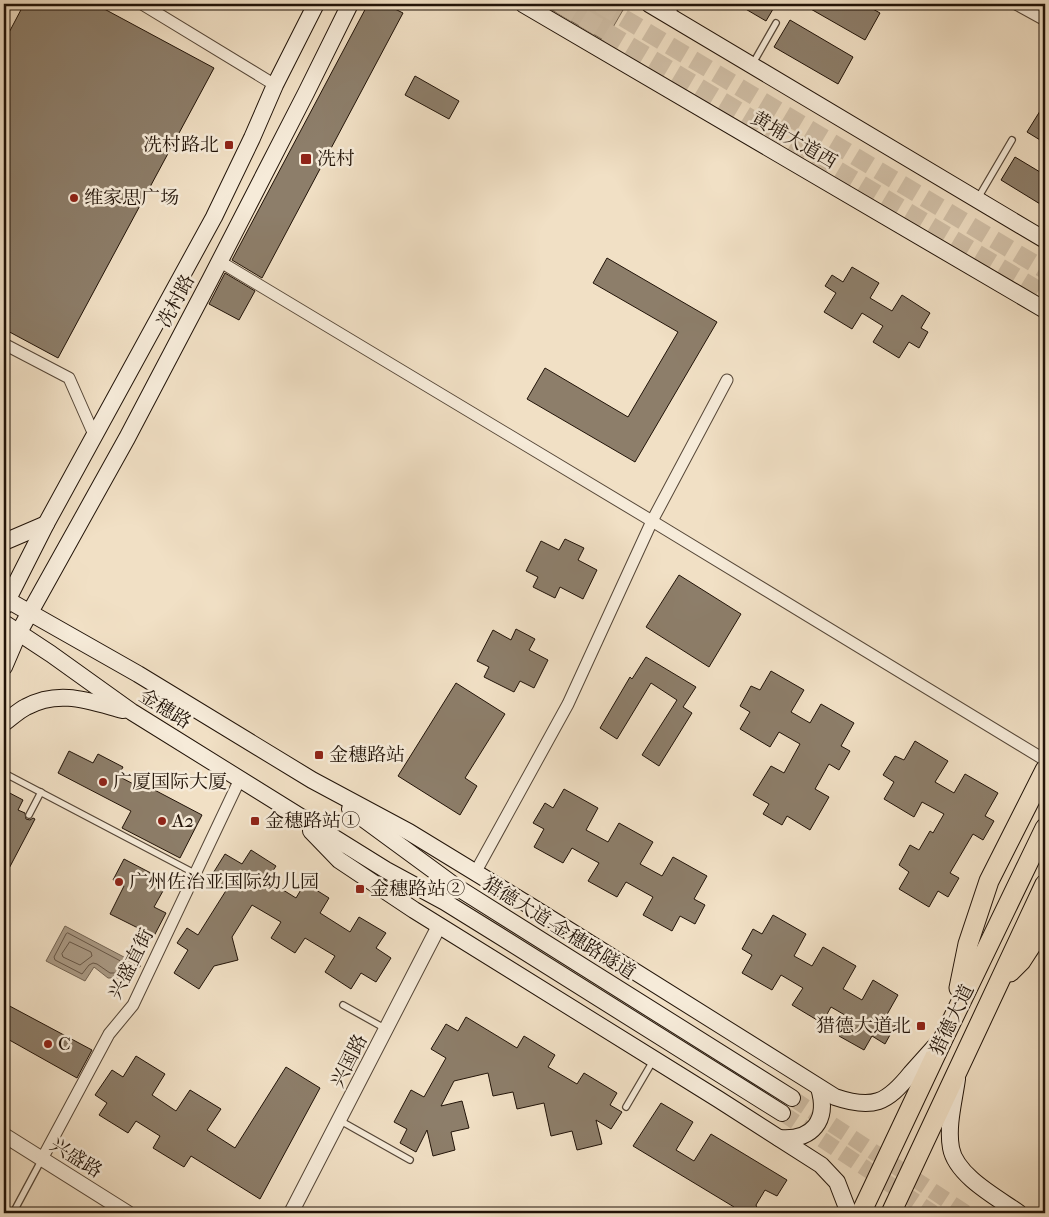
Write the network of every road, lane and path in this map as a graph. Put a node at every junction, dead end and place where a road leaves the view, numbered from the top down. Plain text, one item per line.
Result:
1 (142, 4) edge
2 (316, 4) edge
3 (350, 4) edge
4 (523, 4) edge
5 (649, 4) edge
6 (1016, 4) edge
7 (674, 10) edge
8 (1045, 20) edge
9 (776, 23) dead end
10 (752, 65) junction
11 (275, 85) junction
12 (1012, 140) dead end
13 (977, 200) junction
14 (1045, 240) edge
15 (219, 261) junction
16 (1045, 310) edge
17 (4, 344) edge
18 (727, 380) dead end
19 (95, 437) junction
20 (652, 521) junction
21 (46, 524) junction
22 (4, 542) edge
23 (4, 600) edge
24 (31, 612) junction
25 (4, 623) edge
26 (19, 632) junction
27 (4, 668) edge
28 (132, 712) junction
29 (4, 723) edge
30 (1045, 760) edge
31 (1045, 770) edge
32 (4, 773) edge
33 (240, 779) junction
34 (312, 780) junction
35 (41, 792) junction
36 (294, 813) junction
37 (29, 816) dead end
38 (1045, 828) edge
39 (475, 873) junction
40 (196, 874) junction
41 (1045, 884) edge
42 (1045, 924) edge
43 (439, 926) junction
44 (997, 986) junction
45 (343, 1005) dead end
46 (386, 1029) junction
47 (945, 1035) junction
48 (654, 1059) junction
49 (958, 1067) junction
50 (819, 1088) junction
51 (792, 1098) tunnel mouth
52 (626, 1107) dead end
53 (782, 1113) tunnel mouth
54 (339, 1120) junction
55 (4, 1135) edge
56 (779, 1138) junction
57 (42, 1159) junction
58 (410, 1160) dead end
59 (13, 1213) edge
60 (128, 1213) edge
61 (291, 1213) edge
62 (849, 1213) edge
63 (861, 1213) edge
64 (891, 1213) edge
65 (1019, 1213) edge

1 - 11 street
2 - 11 main road, 冼村路
3 - 15 main road, 冼村路
4 - 16 main road, 黄埔大道西
5 - 7 main road
6 - 8 street
7 - 10 main road
9 - 10 lane
10 - 13 main road
11 - 19 main road, 冼村路
12 - 13 lane
13 - 14 main road
15 - 20 street
15 - 24 main road, 冼村路
17 - 19 street
18 - 20 street
19 - 21 main road, 冼村路
20 - 30 street
20 - 39 street
21 - 22 main road
21 - 23 main road, 冼村路
23 - 24 main road, 金穗路
24 - 26 main road, 冼村路
24 - 34 main road, 金穗路
25 - 26 main road, 金穗路
26 - 27 main road
26 - 28 main road, 金穗路
28 - 29 main road
28 - 33 main road, 金穗路
31 - 47 highway
32 - 35 lane
33 - 36 main road, 金穗路
33 - 40 street, 兴盛直街
34 - 39 main road
34 - 51 main road, 猎德大道-金穗路隧道
35 - 37 lane
35 - 40 lane
36 - 43 main road
36 - 53 main road, 猎德大道-金穗路隧道
38 - 47 highway, 猎德大道
39 - 50 main road
40 - 57 street, 兴盛直街
41 - 44 highway, 猎德大道
42 - 44 highway
43 - 46 street, 兴国路
43 - 48 main road
44 - 49 highway, 猎德大道
45 - 46 lane
46 - 54 street, 兴国路
47 - 50 main road
47 - 63 highway, 猎德大道
48 - 52 lane
48 - 56 main road
49 - 64 highway, 猎德大道
49 - 65 main road
50 - 56 main road
54 - 58 lane
54 - 61 street, 兴国路
55 - 57 street, 兴盛路
56 - 62 main road
57 - 59 lane
57 - 60 street, 兴盛路

